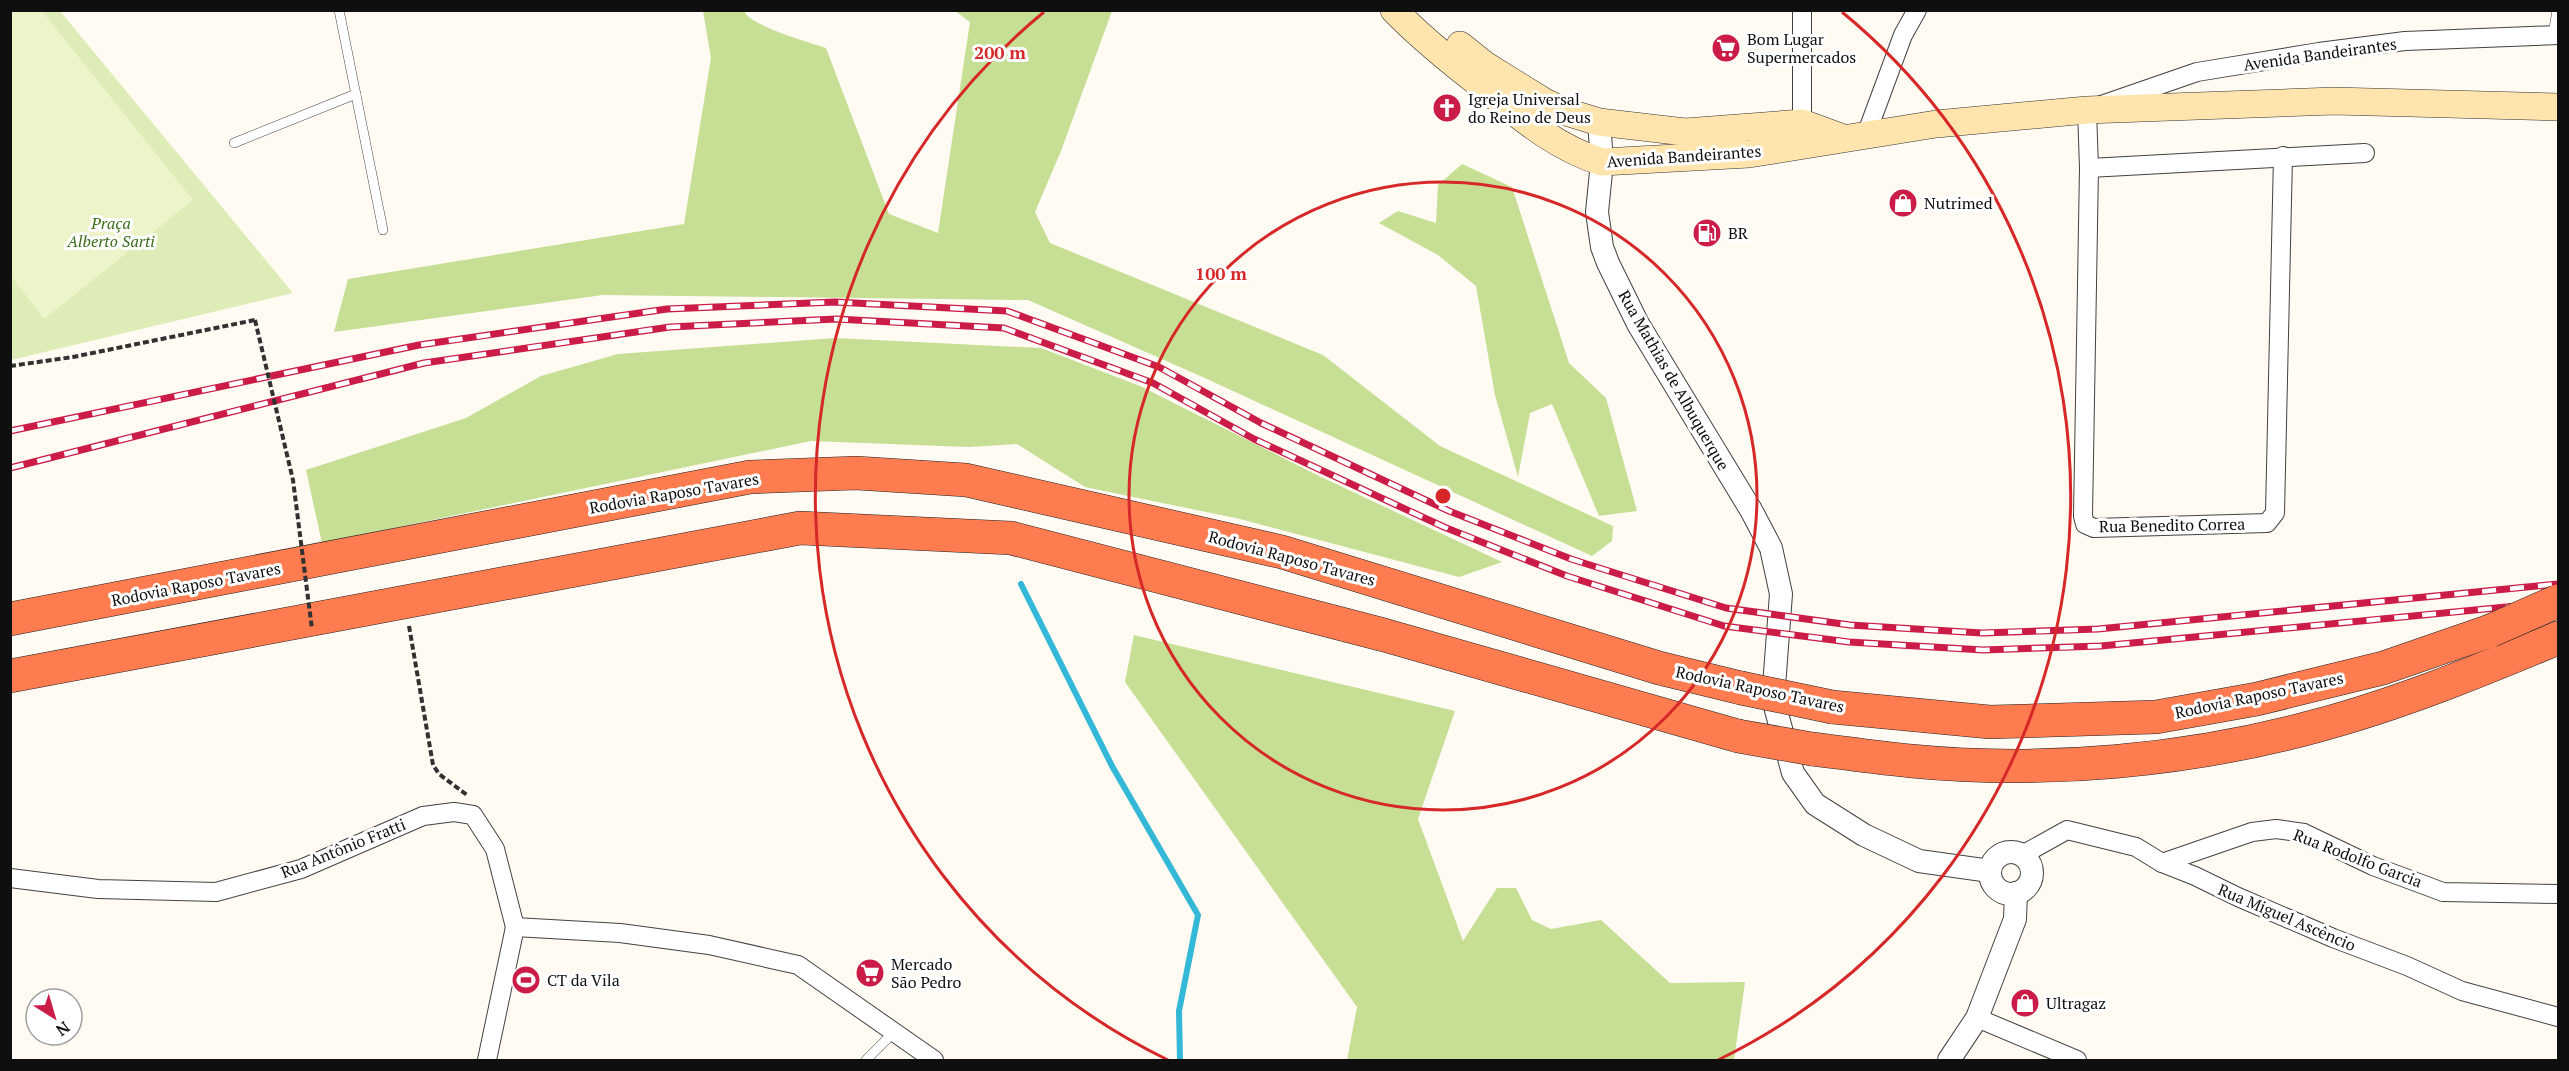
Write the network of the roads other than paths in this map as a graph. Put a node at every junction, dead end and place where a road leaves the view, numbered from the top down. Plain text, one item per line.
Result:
1 (339, 10) edge
2 (1394, 10) edge
3 (1414, 10) edge
4 (1802, 10) edge
5 (1917, 10) edge
6 (2557, 10) edge
7 (2556, 35) edge
8 (356, 94) junction
9 (2475, 104) junction
10 (2559, 107) edge
11 (2087, 110) junction
12 (2559, 120) edge
13 (1599, 122) junction
14 (1802, 123) junction
15 (1855, 136) junction
16 (234, 143) dead end
17 (2365, 153) dead end
18 (2283, 156) junction
19 (1602, 162) junction
20 (2089, 168) junction
21 (383, 230) dead end
22 (2559, 601) edge
23 (10, 619) edge
24 (2559, 638) edge
25 (10, 676) edge
26 (2022, 855) junction
27 (2162, 863) junction
28 (1990, 871) junction
29 (10, 878) edge
30 (2016, 893) junction
31 (2559, 894) edge
32 (515, 927) junction
33 (2559, 1017) edge
34 (1977, 1018) junction
35 (894, 1032) junction
36 (487, 1060) edge
37 (866, 1060) edge
38 (934, 1060) edge
39 (1949, 1060) edge
40 (2076, 1060) edge

1 - 8 lane
2 - 19 main road, Avenida Bandeirantes
3 - 13 main road, Avenida Bandeirantes
4 - 14 street
5 - 15 street
6 - 7 lane
7 - 11 street, Avenida Bandeirantes
8 - 16 lane
8 - 21 lane
9 - 10 main road, Avenida Bandeirantes
9 - 11 main road, Avenida Bandeirantes
9 - 12 main road, Avenida Bandeirantes
11 - 15 main road, Avenida Bandeirantes
11 - 20 street, Rua Benedito Correa
13 - 14 main road, Avenida Bandeirantes
13 - 19 street, Rua Mathias de Albuquerque
14 - 15 main road, Avenida Bandeirantes
15 - 19 main road, Avenida Bandeirantes
17 - 18 street
18 - 20 street
18 - 20 street, Rua Benedito Correa
19 - 28 street, Rua Mathias de Albuquerque
22 - 23 highway, Rodovia Raposo Tavares, bridge
24 - 25 highway, bridge
26 - 27 street, Rua Miguel Ascêncio
26 - 28 street
26 - 30 street
27 - 31 street, Rua Rodolfo Garcia
27 - 33 street, Rua Miguel Ascêncio
28 - 30 street
29 - 32 street, Rua Antônio Fratti
30 - 34 street
32 - 35 street
32 - 36 street
34 - 39 street
34 - 40 street
35 - 37 lane
35 - 38 street

